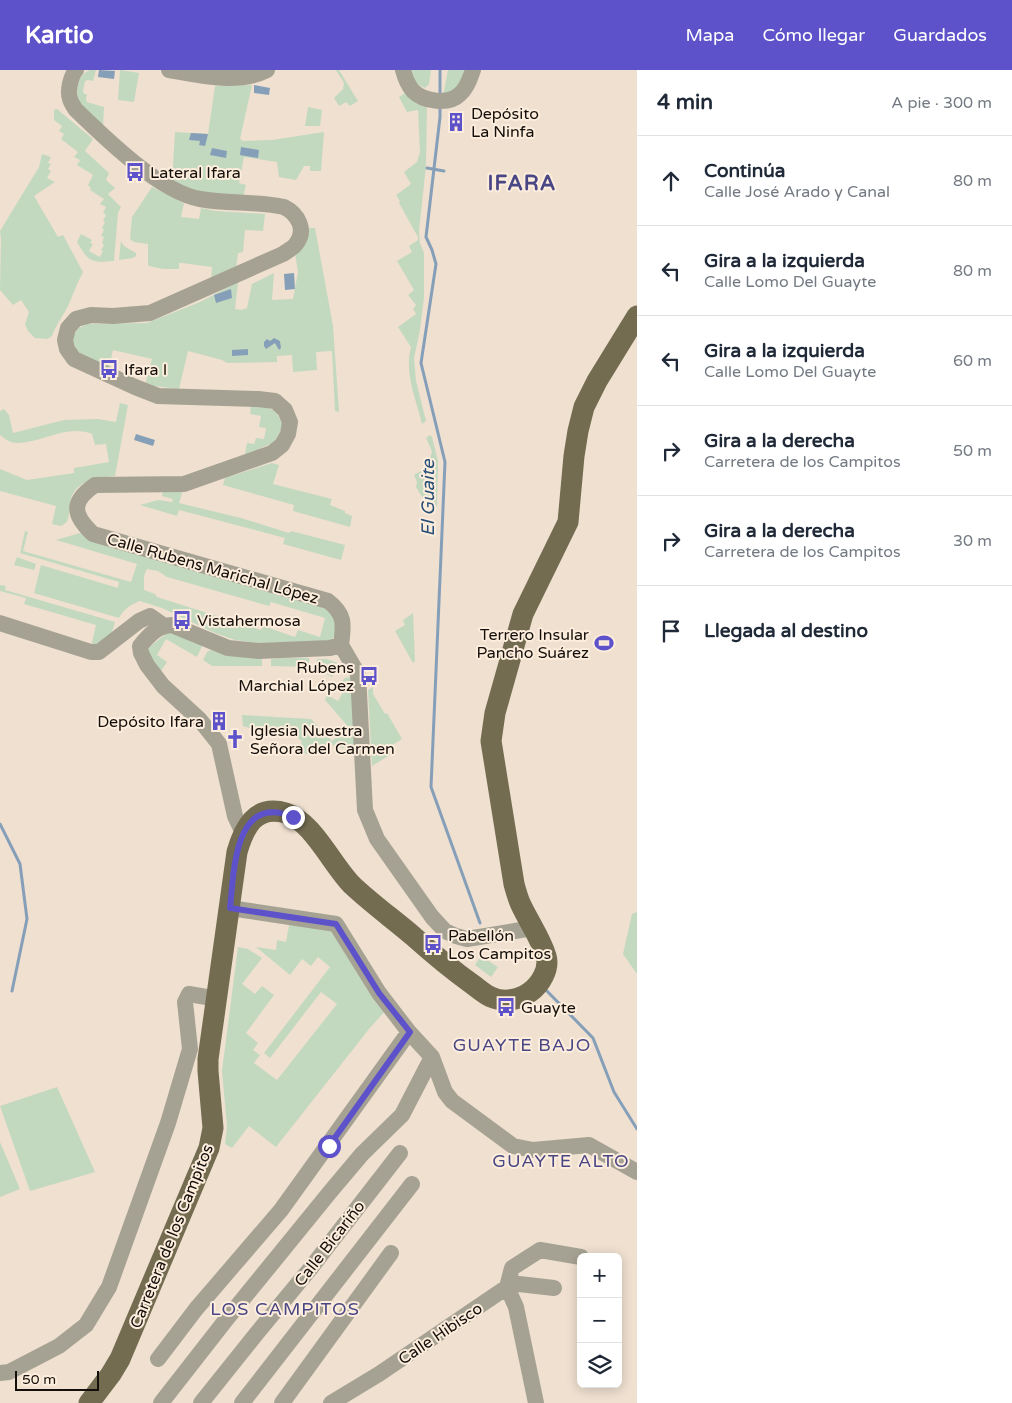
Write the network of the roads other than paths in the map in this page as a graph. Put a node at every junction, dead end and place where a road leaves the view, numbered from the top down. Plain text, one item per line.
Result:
1 (76, 70) edge
2 (169, 70) edge
3 (267, 70) edge
4 (403, 70) edge
5 (473, 70) edge
6 (637, 316) edge
7 (0, 622) edge
8 (163, 625) junction
9 (341, 645) junction
10 (242, 833) junction
11 (230, 908) junction
12 (533, 928) junction
13 (218, 999) junction
14 (410, 1032) junction
15 (432, 1057) junction
16 (400, 1153) dead end
17 (637, 1172) edge
18 (412, 1184) dead end
19 (391, 1253) dead end
20 (577, 1256) edge
21 (507, 1287) junction
22 (554, 1288) dead end
23 (158, 1358) dead end
24 (0, 1374) edge
25 (89, 1403) edge
26 (161, 1403) edge
27 (201, 1403) edge
28 (242, 1403) edge
29 (282, 1403) edge
30 (331, 1403) edge
31 (536, 1403) edge

1 - 9 street, Calle Rubens Marichal López
2 - 3 street
4 - 5 street
6 - 12 main road
7 - 8 street
8 - 9 street
8 - 10 street
9 - 12 street
10 - 11 main road, Carretera de los Campitos
10 - 12 main road
11 - 13 main road, Carretera de los Campitos
11 - 14 street
13 - 24 street
13 - 25 main road, Carretera de los Campitos
14 - 15 street
14 - 23 street
15 - 17 street
15 - 26 street
16 - 27 street, Calle Bicariño
18 - 28 street
19 - 29 street
20 - 21 street
21 - 22 street
21 - 30 street, Calle Hibisco
21 - 31 street

